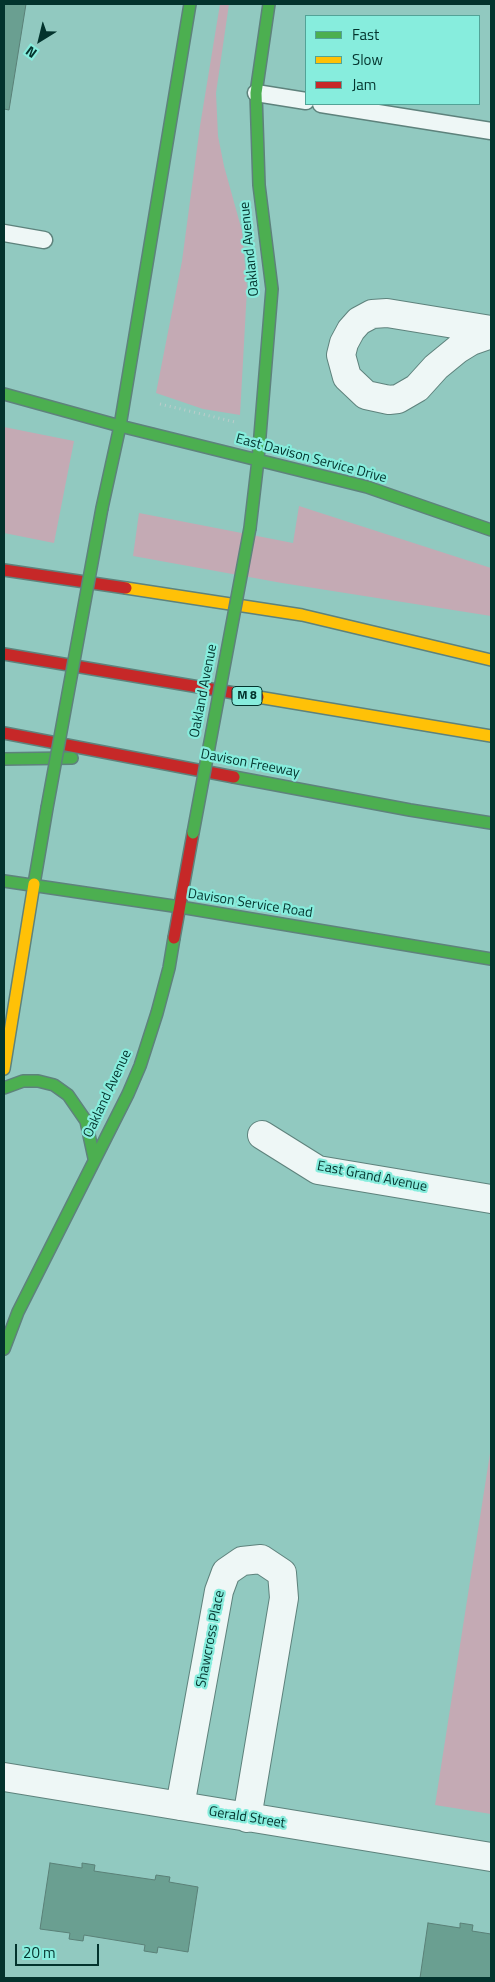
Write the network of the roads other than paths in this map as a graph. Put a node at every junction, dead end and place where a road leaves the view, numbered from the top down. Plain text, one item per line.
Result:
1 (190, 4) edge
2 (269, 4) edge
3 (256, 93) junction
4 (305, 102) edge
5 (326, 105) edge
6 (491, 131) edge
7 (4, 233) edge
8 (44, 240) dead end
9 (491, 330) edge
10 (491, 334) edge
11 (4, 394) edge
12 (120, 426) junction
13 (258, 460) junction
14 (491, 530) edge
15 (4, 570) edge
16 (4, 654) edge
17 (491, 660) edge
18 (4, 733) edge
19 (491, 736) edge
20 (133, 758) junction
21 (4, 759) edge
22 (491, 823) edge
23 (4, 881) edge
24 (34, 886) junction
25 (180, 907) junction
26 (491, 959) edge
27 (4, 1069) edge
28 (4, 1088) edge
29 (262, 1135) dead end
30 (94, 1158) junction
31 (491, 1199) edge
32 (4, 1349) edge
33 (4, 1777) edge
34 (180, 1806) junction
35 (246, 1818) junction
36 (491, 1857) edge

1 - 12 main road
2 - 3 main road, Oakland Avenue
3 - 4 lane
3 - 13 main road, Oakland Avenue
5 - 6 lane
7 - 8 lane
9 - 10 street
11 - 12 main road, East Davison Service Drive
12 - 13 main road, East Davison Service Drive
12 - 24 main road, bridge
13 - 14 main road, East Davison Service Drive
13 - 25 main road, Oakland Avenue, bridge
15 - 17 main road
16 - 19 main road, M 8
18 - 20 main road, Davison Freeway
20 - 21 main road
20 - 22 main road, Davison Freeway
23 - 24 main road, Davison Service Road
24 - 25 main road, Davison Service Road
24 - 27 main road
25 - 26 main road, Davison Service Road
25 - 30 main road, Oakland Avenue
28 - 30 main road
29 - 31 street, East Grand Avenue
30 - 32 main road, Oakland Avenue
33 - 34 street, Gerald Street
34 - 35 street, Gerald Street
34 - 35 street, Shawcross Place
35 - 36 street, Gerald Street

